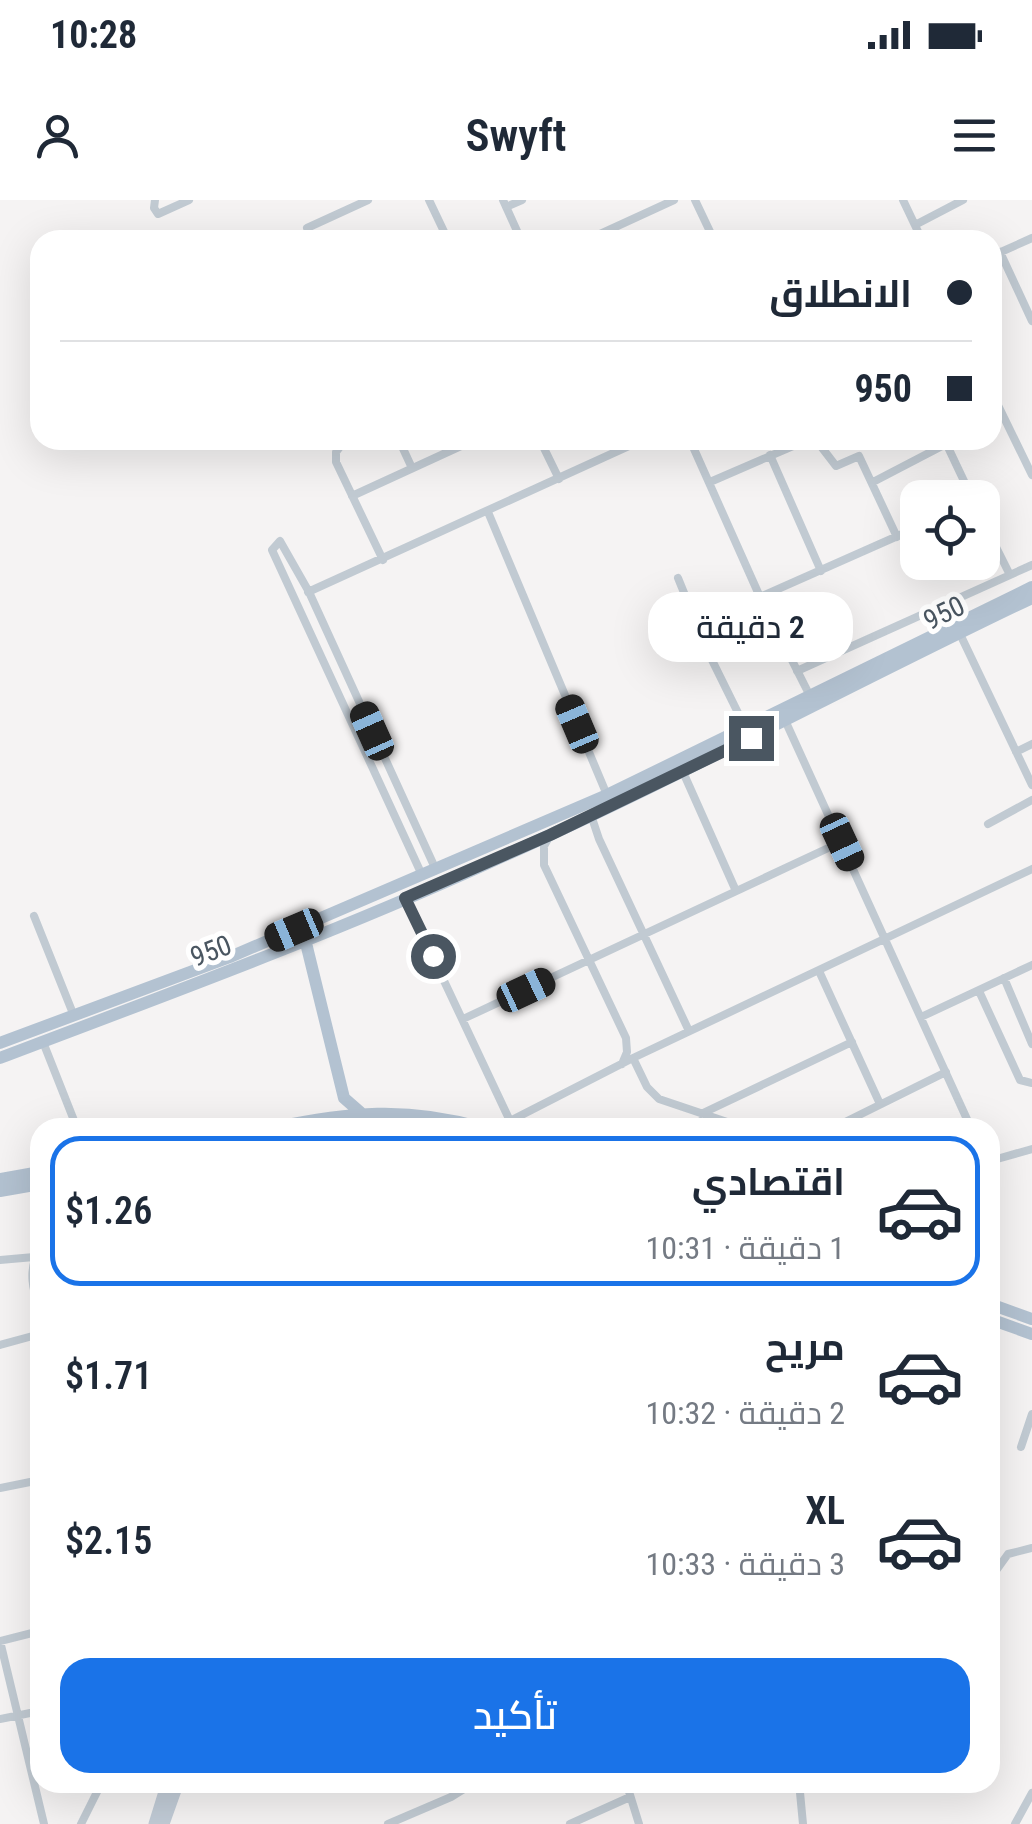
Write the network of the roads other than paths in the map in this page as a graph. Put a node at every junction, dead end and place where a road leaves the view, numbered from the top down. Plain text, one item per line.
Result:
1 (155, 200) edge
2 (189, 200) edge
3 (368, 200) edge
4 (429, 200) edge
5 (522, 200) edge
6 (674, 200) edge
7 (696, 200) edge
8 (903, 200) edge
9 (963, 200) edge
10 (504, 204) edge
11 (915, 225) junction
12 (307, 228) dead end
13 (443, 230) edge
14 (516, 230) edge
15 (609, 230) edge
16 (710, 230) edge
17 (917, 230) edge
18 (1032, 238) edge
19 (1002, 251) edge
20 (1002, 264) edge
21 (1029, 308) edge
22 (1032, 321) edge
23 (1002, 414) edge
24 (338, 450) edge
25 (404, 450) edge
26 (450, 450) edge
27 (545, 450) edge
28 (611, 450) edge
29 (695, 450) edge
30 (782, 450) edge
31 (824, 450) edge
32 (931, 450) edge
33 (949, 450) edge
34 (770, 455) junction
35 (412, 468) junction
36 (1032, 475) edge
37 (558, 479) junction
38 (963, 480) edge
39 (710, 482) junction
40 (873, 482) junction
41 (352, 496) junction
42 (488, 512) junction
43 (898, 536) joint
44 (1000, 555) edge
45 (383, 560) junction
46 (1032, 565) edge
47 (820, 570) junction
48 (1010, 575) junction
49 (678, 578) dead end
50 (1032, 587) edge
51 (309, 592) junction
52 (760, 597) junction
53 (295, 598) junction
54 (1032, 598) edge
55 (960, 634) junction
56 (797, 671) junction
57 (809, 694) junction
58 (782, 715) junction
59 (745, 727) junction
60 (1032, 744) edge
61 (1016, 752) junction
62 (683, 772) junction
63 (1032, 786) edge
64 (607, 795) junction
65 (1032, 800) edge
66 (591, 815) junction
67 (988, 824) dead end
68 (550, 835) junction
69 (842, 842) junction
70 (1032, 869) edge
71 (429, 873) junction
72 (736, 891) junction
73 (405, 898) junction
74 (34, 916) dead end
75 (644, 934) junction
76 (299, 935) junction
77 (886, 939) junction
78 (590, 960) junction
79 (1032, 965) edge
80 (819, 970) junction
81 (1004, 978) junction
82 (979, 991) junction
83 (74, 1016) junction
84 (922, 1017) junction
85 (463, 1020) junction
86 (689, 1031) junction
87 (41, 1035) junction
88 (1031, 1040) edge
89 (852, 1042) junction
90 (0, 1043) edge
91 (0, 1058) edge
92 (633, 1058) junction
93 (622, 1064) junction
94 (946, 1072) junction
95 (1032, 1083) edge
96 (880, 1104) junction
97 (362, 1112) junction
98 (702, 1114) junction
99 (73, 1118) edge
100 (332, 1118) edge
101 (343, 1118) edge
102 (403, 1118) edge
103 (510, 1118) edge
104 (520, 1118) edge
105 (714, 1118) edge
106 (852, 1118) edge
107 (967, 1118) edge
108 (1032, 1149) edge
109 (1000, 1157) edge
110 (30, 1174) edge
111 (0, 1180) edge
112 (30, 1186) edge
113 (0, 1191) edge
114 (30, 1257) edge
115 (0, 1260) edge
116 (1000, 1316) edge
117 (1000, 1318) edge
118 (1032, 1319) edge
119 (1032, 1334) edge
120 (30, 1337) edge
121 (1, 1347) edge
122 (1032, 1414) edge
123 (1021, 1446) dead end
124 (30, 1482) edge
125 (0, 1488) edge
126 (1032, 1548) edge
127 (1000, 1565) edge
128 (30, 1634) edge
129 (0, 1641) edge
130 (30, 1713) edge
131 (19, 1715) junction
132 (0, 1719) edge
133 (30, 1763) edge
134 (37, 1793) edge
135 (96, 1793) edge
136 (164, 1793) edge
137 (175, 1793) edge
138 (452, 1793) edge
139 (629, 1793) edge
140 (800, 1793) edge
141 (1032, 1793) edge
142 (630, 1797) junction
143 (44, 1824) edge
144 (81, 1824) edge
145 (154, 1824) edge
146 (164, 1824) edge
147 (388, 1824) edge
148 (570, 1824) edge
149 (640, 1824) edge
150 (803, 1824) edge
151 (1015, 1824) edge

1 - 2 street
3 - 12 street
4 - 13 street
5 - 10 street
6 - 15 street
7 - 16 street
8 - 11 street
9 - 11 street
10 - 14 street
11 - 17 street
18 - 19 street
20 - 21 street
21 - 22 street
23 - 36 street
24 - 41 street
25 - 35 street
26 - 35 street
27 - 37 street
28 - 37 street
29 - 39 street
30 - 34 street
31 - 40 street
32 - 40 street
33 - 38 street
34 - 39 street
34 - 47 street
35 - 41 street
37 - 42 street
39 - 52 street
40 - 43 street
41 - 45 street
42 - 45 street
42 - 64 street
43 - 47 street
44 - 48 street
45 - 51 street
46 - 48 street
47 - 52 street
48 - 56 street
49 - 59 street
50 - 57 main road, 950
51 - 53 street
51 - 53 street
51 - 71 street
52 - 56 street
53 - 71 street
54 - 55 main road, 950 / 950
55 - 58 main road, 950 / 950
55 - 61 street
56 - 57 street
57 - 58 main road, 950
58 - 59 main road, 950
58 - 62 main road, 950 / 950
58 - 69 street
59 - 64 main road, 950
60 - 61 street
61 - 63 street
62 - 66 main road, 950 / 950
62 - 72 street
64 - 71 main road, 950
65 - 67 street
66 - 68 main road, 950 / 950
66 - 75 street
68 - 73 main road, 950 / 950
68 - 78 street
69 - 72 street
69 - 77 street
70 - 77 street
71 - 76 main road, 950
72 - 75 street
73 - 76 main road, 950 / 950
73 - 85 street
74 - 83 street
75 - 78 street
75 - 86 street
76 - 83 main road, 950
76 - 87 main road, 950 / 950
76 - 97 main road
76 - 100 main road
77 - 80 street
77 - 84 street
78 - 85 street
78 - 93 street
79 - 81 street
80 - 86 street
80 - 89 street
81 - 82 street
81 - 88 street
82 - 84 street
82 - 95 street
83 - 87 main road, 950
84 - 94 street
85 - 103 street
86 - 92 street
87 - 90 main road, 950
87 - 91 main road, 950 / 950
87 - 99 street
89 - 96 street
89 - 98 street
92 - 93 street
92 - 98 street
93 - 104 street
94 - 96 street
94 - 107 street
96 - 106 street
97 - 101 main road
97 - 102 main road
98 - 105 street
108 - 109 street
110 - 111 main road
112 - 113 main road
114 - 115 street
116 - 118 main road
117 - 119 main road
120 - 121 street
122 - 123 street
124 - 125 street
126 - 127 street
128 - 129 street
129 - 131 street
130 - 131 street
131 - 132 street
131 - 133 street
134 - 143 street
135 - 144 street
136 - 145 street
137 - 146 street
138 - 147 street
139 - 142 street
140 - 150 street
141 - 151 street
142 - 148 street
142 - 149 street

